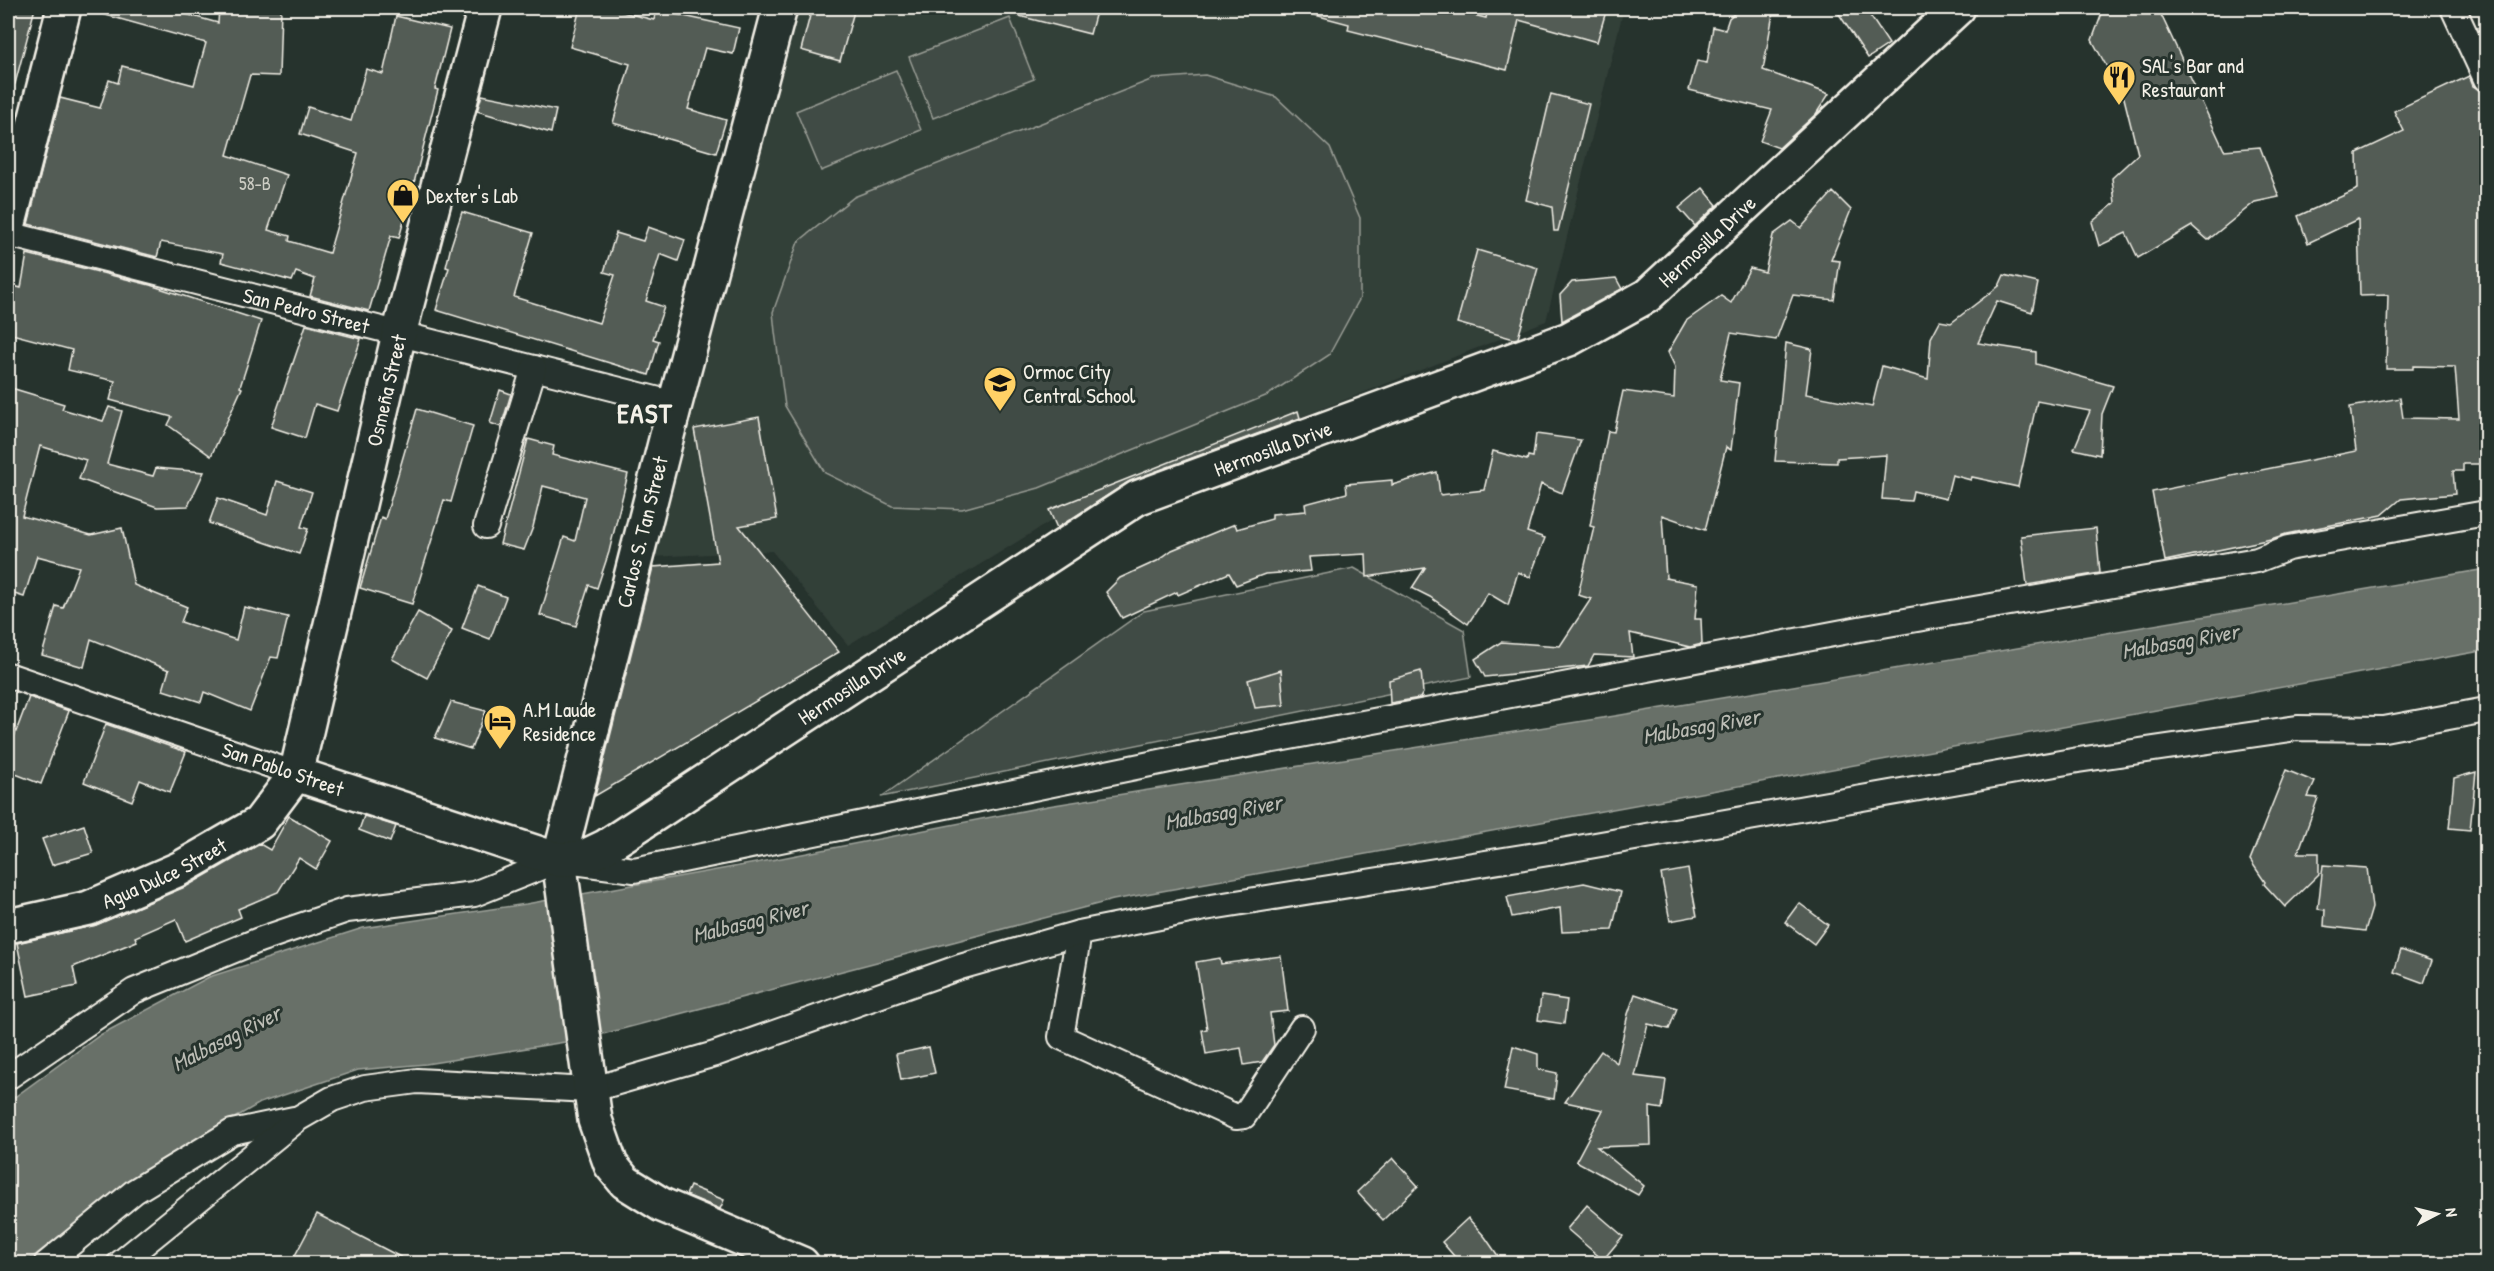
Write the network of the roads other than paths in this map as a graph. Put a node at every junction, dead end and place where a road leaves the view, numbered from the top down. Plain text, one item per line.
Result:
1 (64, 8) edge
2 (485, 8) edge
3 (780, 8) edge
4 (1958, 8) edge
5 (2453, 8) edge
6 (2487, 79) edge
7 (8, 227) edge
8 (8, 234) edge
9 (399, 334) junction
10 (534, 368) junction
11 (675, 404) junction
12 (2487, 513) edge
13 (486, 526) dead end
14 (8, 675) edge
15 (2487, 710) edge
16 (296, 774) junction
17 (559, 860) junction
18 (8, 926) edge
19 (1079, 933) junction
20 (1302, 1028) dead end
21 (588, 1076) junction
22 (8, 1077) edge
23 (299, 1118) junction
24 (46, 1263) edge
25 (119, 1263) edge
26 (802, 1263) edge

1 - 7 main road
2 - 9 main road, Osmeña Street
3 - 11 main road, Carlos S. Tan Street
4 - 17 main road, Hermosilla Drive
5 - 6 street
8 - 9 street, San Pedro Street
9 - 10 street, San Pedro Street
9 - 16 main road, Osmeña Street
10 - 11 street, San Pedro Street
10 - 13 street
11 - 17 main road, Carlos S. Tan Street
12 - 17 street
14 - 16 street, San Pablo Street
15 - 19 street
16 - 17 main road, San Pablo Street
16 - 18 main road, Agua Dulce Street
17 - 21 main road, Carlos S. Tan Street
17 - 22 street
19 - 20 street
19 - 21 street
21 - 23 street
21 - 26 main road, Carlos S. Tan Street
23 - 24 street
23 - 25 street

